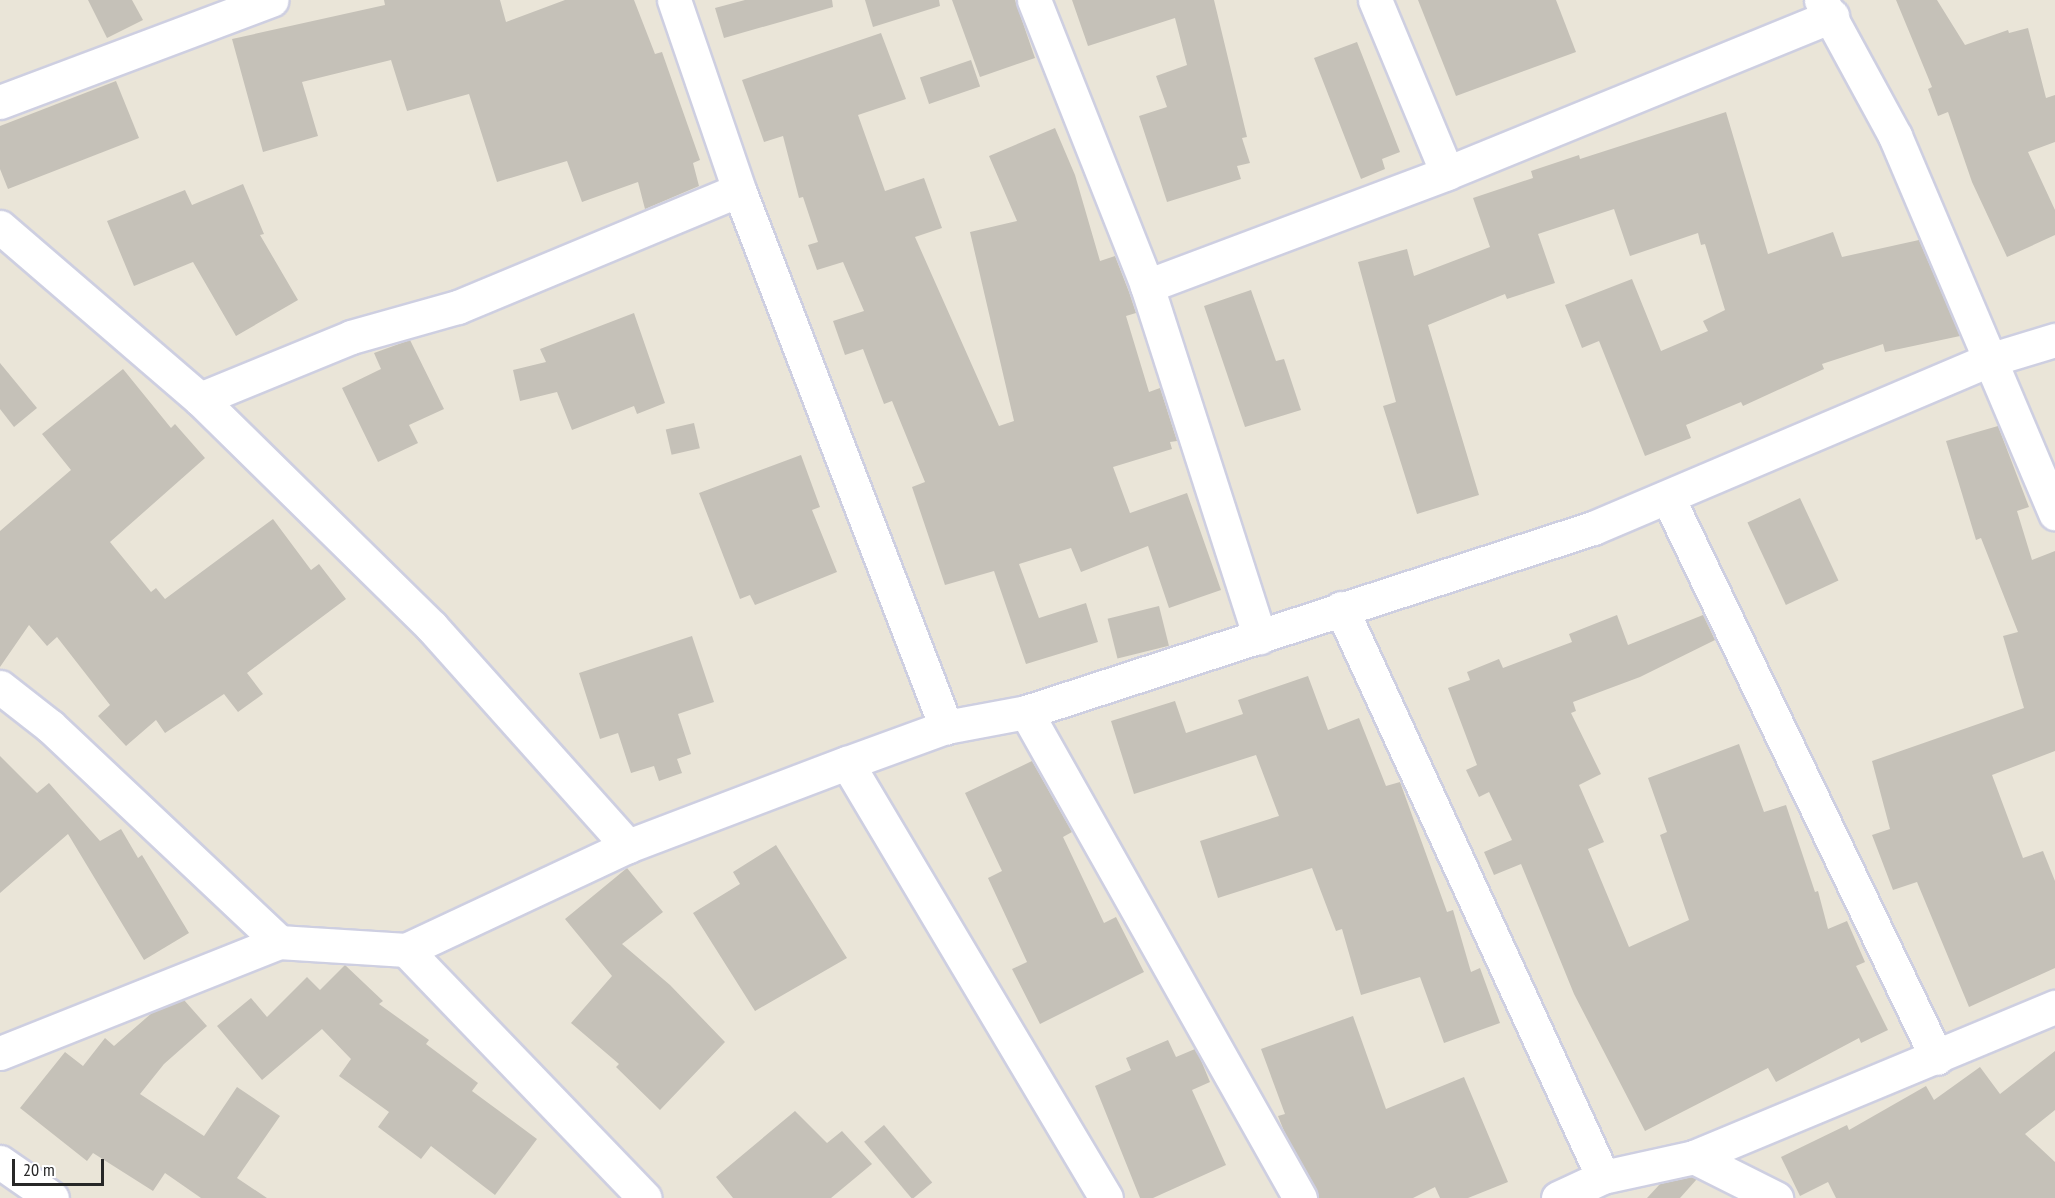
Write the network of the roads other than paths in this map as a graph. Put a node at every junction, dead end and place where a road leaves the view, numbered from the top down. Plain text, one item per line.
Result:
1 (271, 0) edge
2 (674, 0) edge
3 (1034, 0) edge
4 (1375, 0) edge
5 (1827, 8) edge
6 (0, 102) edge
7 (1447, 173) junction
8 (739, 190) junction
9 (0, 227) edge
10 (1147, 286) junction
11 (2055, 340) edge
12 (1989, 360) junction
13 (200, 399) junction
14 (1668, 498) junction
15 (2055, 513) edge
16 (1341, 608) junction
17 (1260, 637) junction
18 (0, 687) edge
19 (1026, 712) junction
20 (946, 728) junction
21 (847, 763) junction
22 (628, 846) junction
23 (279, 942) junction
24 (406, 950) junction
25 (2055, 1007) edge
26 (0, 1053) edge
27 (1937, 1058) junction
28 (1694, 1157) junction
29 (0, 1162) edge
30 (1604, 1177) junction
31 (52, 1198) edge
32 (645, 1198) edge
33 (1106, 1198) edge
34 (1300, 1198) edge
35 (1558, 1198) edge
36 (1776, 1198) edge

1 - 6 street
2 - 8 street
3 - 10 street
4 - 7 street
5 - 7 street
5 - 12 street
7 - 10 street
8 - 13 street
8 - 20 street
9 - 13 street
10 - 17 street
11 - 12 street
12 - 14 street
12 - 15 street
13 - 22 street
14 - 16 street
14 - 27 street
16 - 17 street
16 - 30 street
17 - 19 street
18 - 23 street
19 - 20 street
19 - 34 street
20 - 21 street
21 - 22 street
21 - 33 street
22 - 24 street
23 - 24 street
23 - 26 street
24 - 32 street
25 - 27 street
27 - 28 street
28 - 30 street
28 - 36 street
29 - 31 street
30 - 35 street

